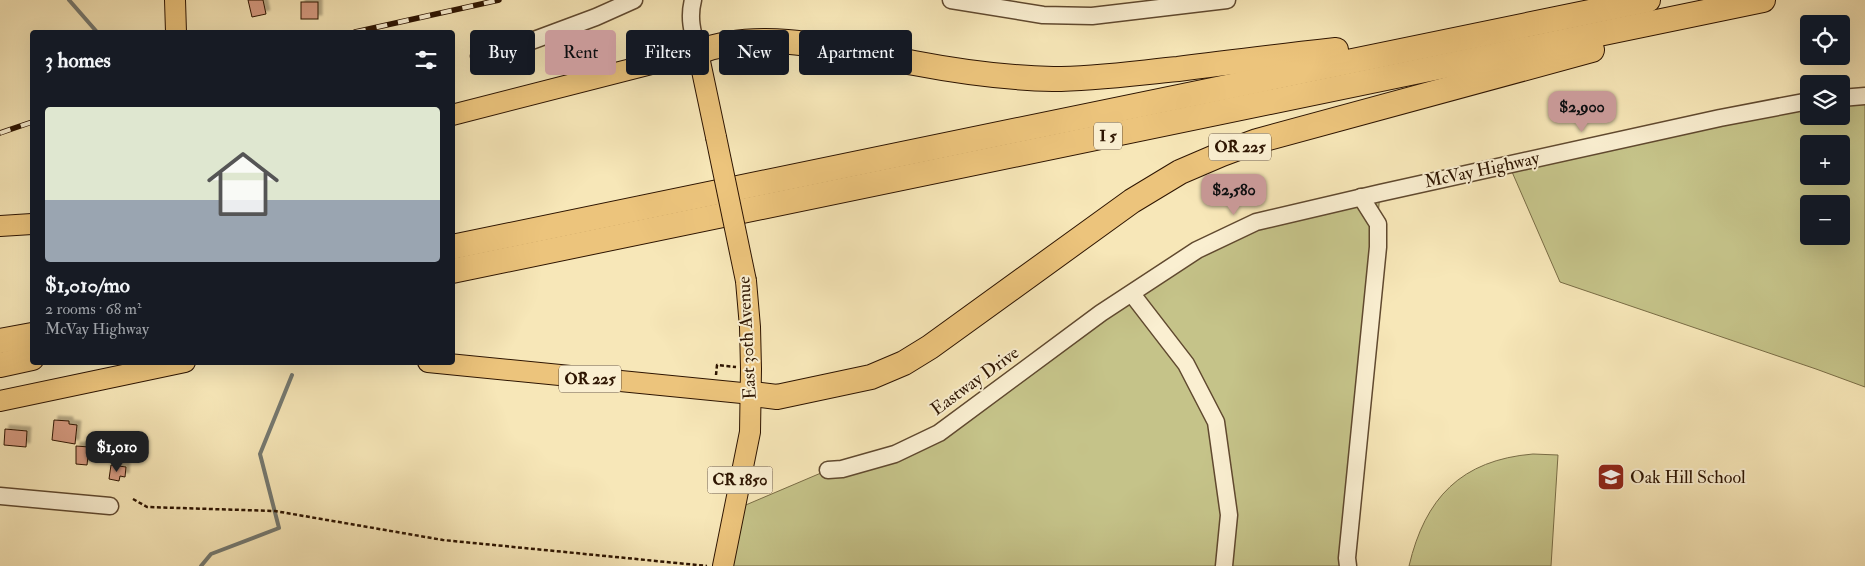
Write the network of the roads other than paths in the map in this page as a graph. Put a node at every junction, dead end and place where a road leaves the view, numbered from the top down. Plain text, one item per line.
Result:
1 (175, 0) edge
2 (634, 0) edge
3 (694, 0) edge
4 (951, 0) edge
5 (1227, 0) edge
6 (1648, 0) edge
7 (1763, 0) edge
8 (1779, 0) edge
9 (1514, 29) junction
10 (176, 30) edge
11 (692, 30) edge
12 (535, 40) edge
13 (709, 49) edge
14 (626, 71) edge
15 (703, 75) edge
16 (1865, 96) edge
17 (1850, 97) edge
18 (1800, 103) edge
19 (455, 115) edge
20 (1361, 197) junction
21 (30, 224) edge
22 (0, 226) edge
23 (455, 246) edge
24 (455, 270) edge
25 (1132, 294) junction
26 (30, 335) edge
27 (0, 341) edge
28 (30, 358) edge
29 (0, 365) edge
30 (171, 365) edge
31 (455, 365) edge
32 (752, 394) junction
33 (0, 401) edge
34 (828, 470) dead end
35 (0, 496) edge
36 (110, 506) dead end
37 (723, 566) edge
38 (1224, 566) edge
39 (1348, 566) edge

1 - 10 main road
2 - 12 street
3 - 11 street
4 - 5 street
6 - 9 highway, I 5
7 - 24 highway, I 5
8 - 32 highway, OR 225
9 - 13 highway
9 - 23 highway, I 5
14 - 19 main road
15 - 32 main road, East 30th Avenue, bridge
16 - 17 street
18 - 20 street, McVay Highway
20 - 25 street, Eastway Drive
20 - 39 street
21 - 22 main road
25 - 34 street, Eastway Drive
25 - 38 street
26 - 27 highway
28 - 29 highway
30 - 33 main road
31 - 32 main road, OR 225
32 - 37 main road, East 30th Avenue / CR 1850
35 - 36 street

